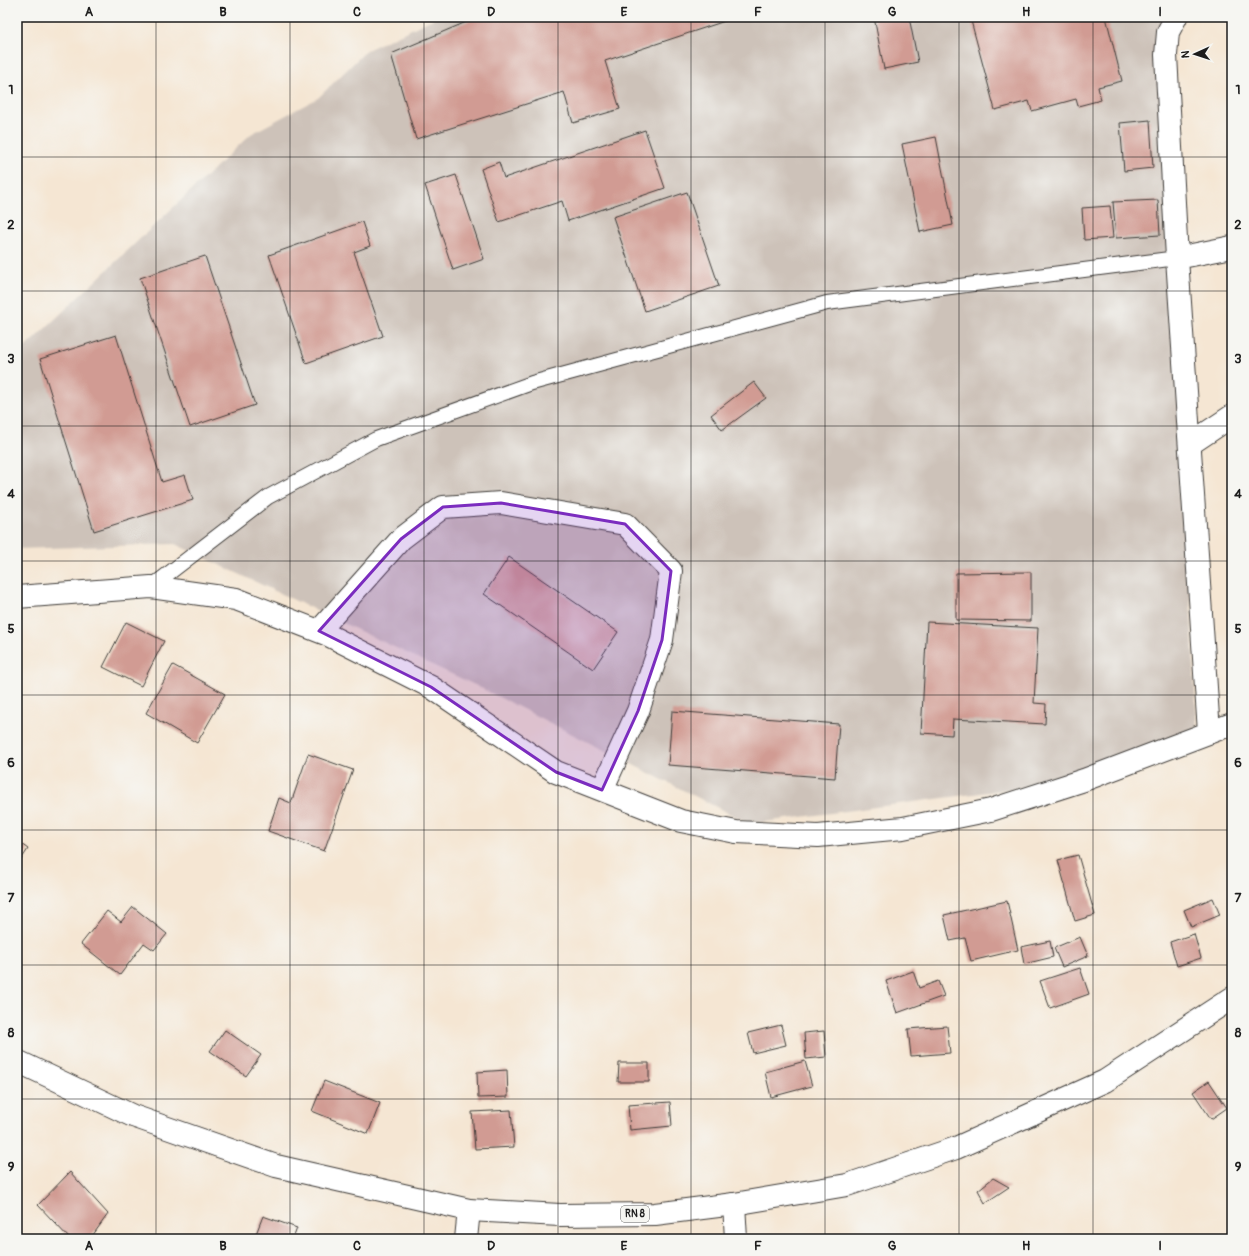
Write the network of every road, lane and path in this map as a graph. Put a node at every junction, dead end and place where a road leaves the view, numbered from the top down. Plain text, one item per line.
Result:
1 (1176, 17) edge
2 (1232, 247) edge
3 (1177, 258) junction
4 (1232, 416) edge
5 (1190, 444) junction
6 (151, 587) junction
7 (17, 597) edge
8 (319, 631) junction
9 (1232, 724) edge
10 (1209, 732) junction
11 (602, 790) junction
12 (1232, 998) edge
13 (17, 1061) edge
14 (734, 1204) junction
15 (470, 1210) junction
16 (466, 1239) edge
17 (736, 1239) edge

1 - 3 street
2 - 3 street
3 - 5 street
3 - 6 lane
4 - 5 street
5 - 10 street
6 - 7 street
6 - 8 street
8 - 11 street
8 - 11 street
9 - 10 street
10 - 11 street
12 - 14 street, RN 8
13 - 15 street, RN 8
14 - 15 street, RN 8
14 - 17 street
15 - 16 street

